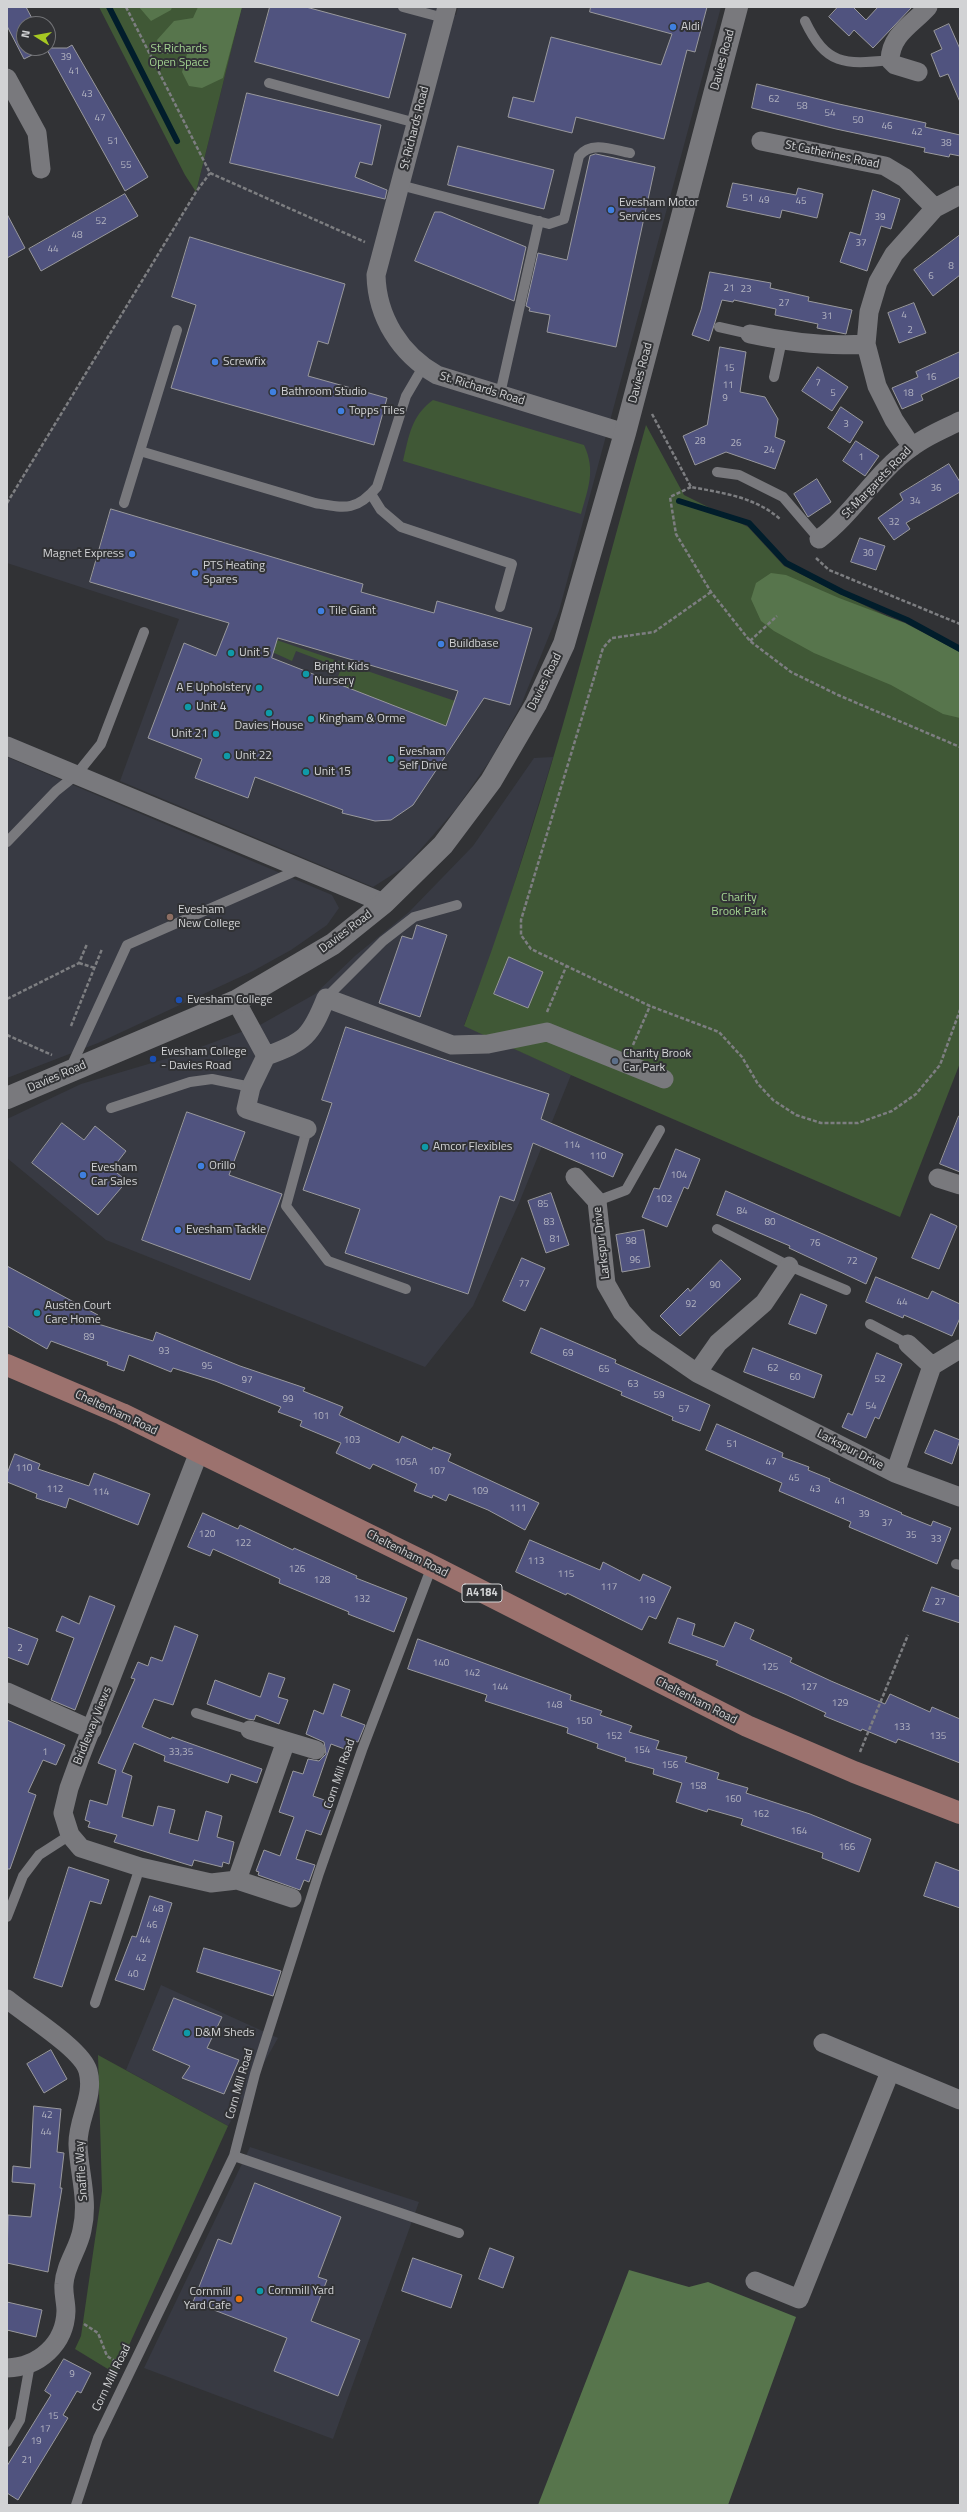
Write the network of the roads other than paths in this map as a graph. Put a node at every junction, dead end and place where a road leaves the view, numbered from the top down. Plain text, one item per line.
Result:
1 (403, 7) edge
2 (737, 7) edge
3 (928, 7) edge
4 (445, 12) edge
5 (804, 21) dead end
6 (890, 60) junction
7 (918, 72) dead end
8 (7, 78) edge
9 (268, 83) dead end
10 (416, 123) junction
11 (761, 141) dead end
12 (630, 153) dead end
13 (41, 169) dead end
14 (400, 185) junction
15 (960, 195) edge
16 (934, 208) junction
17 (539, 221) junction
18 (383, 249) joint
19 (719, 327) dead end
20 (178, 330) dead end
21 (750, 334) joint
22 (782, 340) junction
23 (866, 344) junction
24 (423, 367) junction
25 (774, 377) dead end
26 (500, 394) junction
27 (960, 421) edge
28 (625, 433) junction
29 (912, 447) junction
30 (140, 451) junction
31 (717, 472) dead end
32 (371, 494) junction
33 (124, 503) dead end
34 (819, 539) joint
35 (500, 607) dead end
36 (144, 632) dead end
37 (7, 746) edge
38 (76, 775) junction
39 (7, 842) edge
40 (300, 869) junction
41 (384, 903) junction
42 (457, 905) dead end
43 (326, 998) junction
44 (236, 1001) junction
45 (266, 1056) junction
46 (70, 1067) junction
47 (664, 1079) dead end
48 (251, 1087) junction
49 (7, 1098) edge
50 (111, 1108) dead end
51 (307, 1129) joint
52 (660, 1130) dead end
53 (575, 1177) dead end
54 (938, 1178) dead end
55 (960, 1185) edge
56 (597, 1201) junction
57 (717, 1228) dead end
58 (789, 1266) junction
59 (406, 1289) dead end
60 (846, 1290) dead end
61 (870, 1324) dead end
62 (908, 1344) joint
63 (960, 1349) edge
64 (7, 1365) edge
65 (932, 1366) junction
66 (697, 1373) junction
67 (199, 1452) junction
68 (895, 1473) junction
69 (960, 1497) edge
70 (432, 1566) junction
71 (7, 1692) edge
72 (196, 1713) dead end
73 (92, 1730) junction
74 (250, 1730) joint
75 (286, 1741) junction
76 (316, 1750) dead end
77 (960, 1813) edge
78 (70, 1835) junction
79 (140, 1867) junction
80 (237, 1880) junction
81 (292, 1898) dead end
82 (7, 1917) edge
83 (7, 1999) edge
84 (95, 2003) dead end
85 (823, 2043) dead end
86 (890, 2072) junction
87 (960, 2100) edge
88 (234, 2156) junction
89 (459, 2232) dead end
90 (755, 2282) dead end
91 (30, 2364) junction
92 (7, 2368) edge
93 (7, 2442) edge
94 (76, 2505) edge

1 - 4 lane
2 - 28 street, Davies Road
3 - 6 street
4 - 10 street, St Richards Road
5 - 6 lane
6 - 7 street
8 - 13 street
9 - 10 lane
10 - 14 street, St Richards Road
11 - 16 street, St Catherines Road
12 - 17 lane
14 - 17 lane
14 - 18 street, St Richards Road
15 - 16 street
16 - 23 street
17 - 26 lane
18 - 24 street, St. Richards Road
19 - 21 lane
20 - 30 lane
21 - 22 street
22 - 23 street
22 - 25 lane
23 - 29 street
24 - 26 street, St. Richards Road
24 - 32 lane
26 - 28 street, St. Richards Road
27 - 29 street, St Margarets Road
28 - 41 street, Davies Road
29 - 34 street, St Margarets Road
30 - 32 lane
30 - 33 lane
31 - 34 lane
32 - 35 lane
36 - 38 lane
37 - 38 street
38 - 39 lane
38 - 40 street
40 - 41 street
40 - 46 lane
41 - 44 street, Davies Road
42 - 43 lane
43 - 45 street
43 - 47 street
44 - 45 street
44 - 46 street, Davies Road
45 - 48 street
46 - 49 street, Davies Road
48 - 50 lane
48 - 51 street
51 - 59 lane
52 - 56 lane
53 - 56 street, Larkspur Drive
54 - 55 street
56 - 66 street, Larkspur Drive
57 - 58 lane
58 - 60 lane
58 - 66 street
61 - 62 lane
62 - 65 street
63 - 65 street
64 - 67 main road, Cheltenham Road / A4184
65 - 68 street, Larkspur Drive
66 - 68 street, Larkspur Drive
67 - 70 main road, Cheltenham Road / A4184
67 - 73 street, Bridleway Views
68 - 69 street, Larkspur Drive
70 - 77 main road, Cheltenham Road / A4184
70 - 88 lane, Corn Mill Road
71 - 73 street
72 - 74 lane
73 - 78 street, Bridleway Views
74 - 75 street
75 - 76 street
75 - 80 street
78 - 79 street, Bridleway Views
78 - 82 lane
79 - 80 street, Bridleway Views
79 - 84 lane
80 - 81 street, Bridleway Views
83 - 91 street, Snaffle Way
85 - 86 street
86 - 87 street
86 - 90 street
88 - 89 lane
88 - 94 lane, Corn Mill Road
91 - 92 street, Snaffle Way
91 - 93 lane

